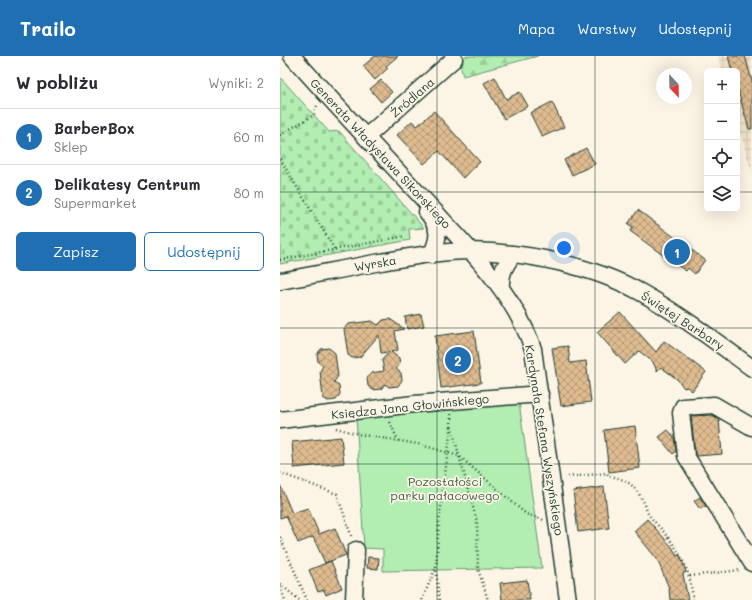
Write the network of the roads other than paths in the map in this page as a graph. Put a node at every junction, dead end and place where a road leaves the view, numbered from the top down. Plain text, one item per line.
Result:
1 (292, 56) edge
2 (453, 56) edge
3 (366, 137) junction
4 (393, 166) junction
5 (470, 251) junction
6 (514, 254) junction
7 (431, 255) junction
8 (280, 281) edge
9 (501, 288) junction
10 (752, 368) edge
11 (540, 394) junction
12 (280, 420) edge
13 (752, 427) edge
14 (356, 550) road end
15 (748, 567) edge
16 (354, 600) edge
17 (568, 600) edge

1 - 3 street, Generała Władysława Sikorskiego
2 - 3 street, Źródlana
3 - 4 street, Generała Władysława Sikorskiego
4 - 5 street, Generała Władysława Sikorskiego
4 - 7 street
5 - 6 street, Świętej Barbary
5 - 7 street, Wyrska
5 - 9 street, Kardynała Stefana Wyszyńskiego
6 - 9 street
6 - 10 street, Świętej Barbary
7 - 8 street, Wyrska
9 - 11 street, Kardynała Stefana Wyszyńskiego
11 - 12 street, Księdza Jana Głowińskiego
11 - 17 street, Kardynała Stefana Wyszyńskiego
13 - 15 street
14 - 16 street

